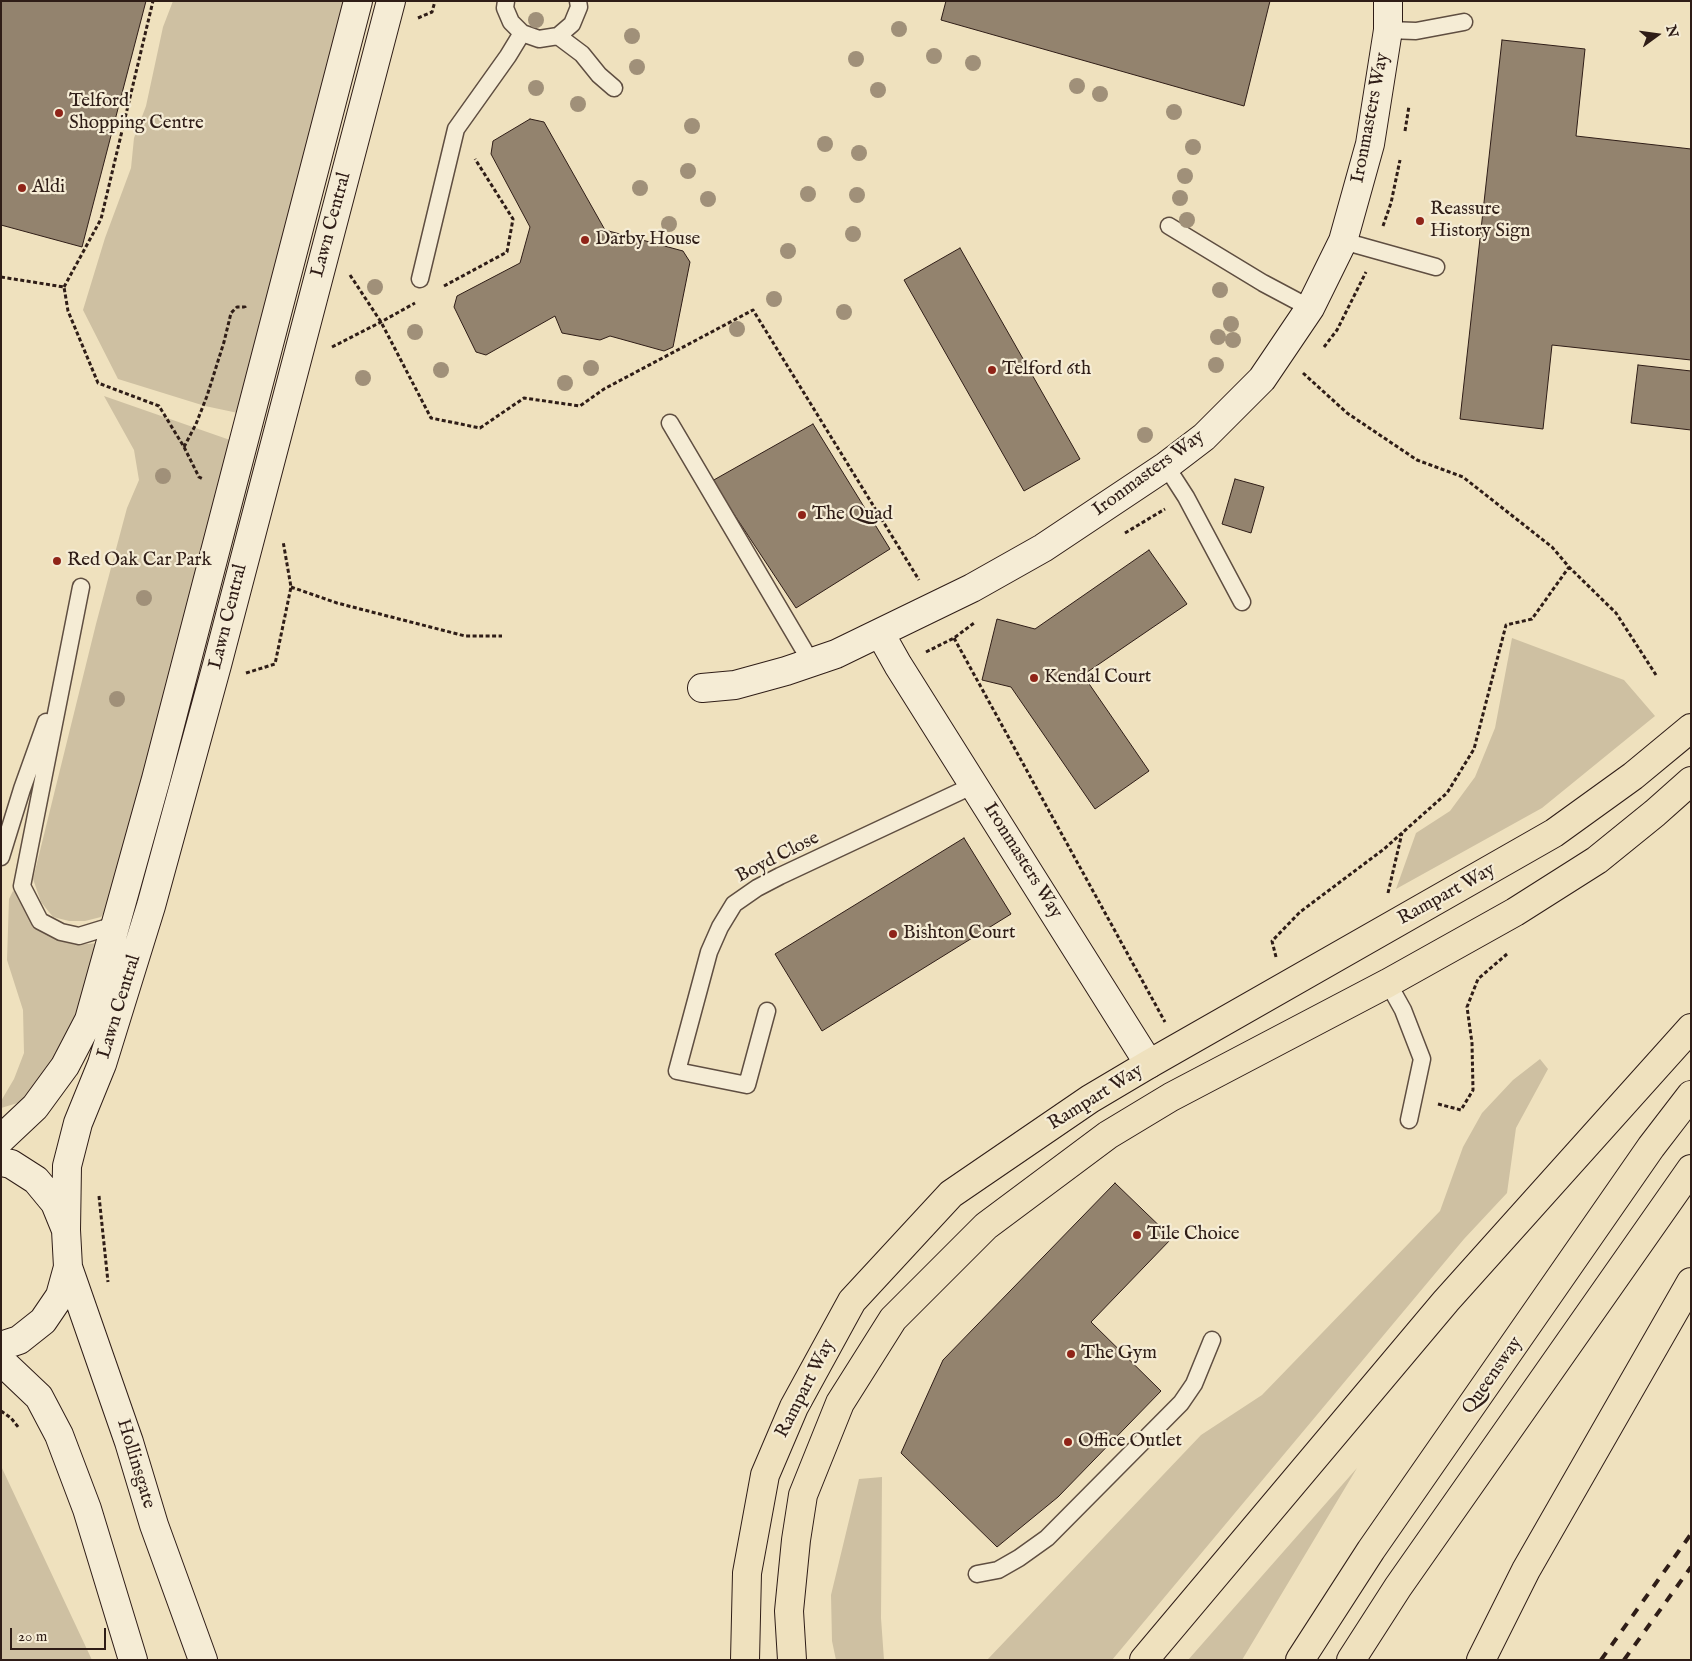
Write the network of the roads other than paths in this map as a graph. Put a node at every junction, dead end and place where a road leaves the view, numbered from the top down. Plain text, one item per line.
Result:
1 (358, 1) edge
2 (506, 1) edge
3 (578, 1) edge
4 (1388, 1) edge
5 (394, 4) edge
6 (1464, 22) dead end
7 (1388, 30) junction
8 (522, 33) junction
9 (558, 36) junction
10 (614, 88) dead end
11 (1169, 226) dead end
12 (1343, 241) junction
13 (1436, 267) dead end
14 (420, 279) road end
15 (1310, 308) junction
16 (670, 423) dead end
17 (1166, 466) junction
18 (81, 588) dead end
19 (1242, 602) dead end
20 (880, 633) junction
21 (811, 662) junction
22 (62, 684) junction
23 (702, 688) dead end
24 (1691, 728) edge
25 (1691, 781) edge
26 (974, 785) junction
27 (1, 858) edge
28 (115, 925) junction
29 (1388, 983) junction
30 (767, 1011) dead end
31 (1691, 1028) edge
32 (1149, 1064) junction
33 (1691, 1095) edge
34 (1409, 1120) dead end
35 (1, 1139) edge
36 (1, 1162) edge
37 (1691, 1169) edge
38 (66, 1230) junction
39 (68, 1267) junction
40 (1691, 1282) edge
41 (1212, 1340) dead end
42 (1, 1346) edge
43 (1, 1361) edge
44 (977, 1574) dead end
45 (133, 1660) edge
46 (203, 1660) edge
47 (745, 1660) edge
48 (792, 1660) edge
49 (1144, 1660) edge
50 (1300, 1660) edge
51 (1352, 1660) edge
52 (1481, 1660) edge

1 - 28 street, Lawn Central
2 - 8 lane
3 - 9 lane
4 - 7 street, Ironmasters Way
5 - 38 street, Lawn Central
6 - 7 lane
7 - 12 street, Ironmasters Way
8 - 9 lane
8 - 14 lane
9 - 10 lane
11 - 15 lane
12 - 13 lane
12 - 15 street, Ironmasters Way
15 - 17 street, Ironmasters Way
16 - 21 lane
17 - 19 lane
17 - 20 street, Ironmasters Way
18 - 22 lane
20 - 21 street, Ironmasters Way
20 - 26 street, Ironmasters Way
21 - 23 street, Ironmasters Way
22 - 27 lane
22 - 28 lane
24 - 32 main road, Rampart Way
25 - 29 main road, Rampart Way
26 - 30 lane, Boyd Close
26 - 32 street, Ironmasters Way
28 - 35 street, Lawn Central
29 - 34 lane
29 - 48 main road, Rampart Way
31 - 49 main road
32 - 47 main road, Rampart Way
33 - 50 main road, Queensway
36 - 38 street
37 - 51 main road
38 - 39 street, Lawn Central
39 - 42 street
39 - 46 street, Hollinsgate
40 - 52 main road
41 - 44 lane
43 - 45 street

